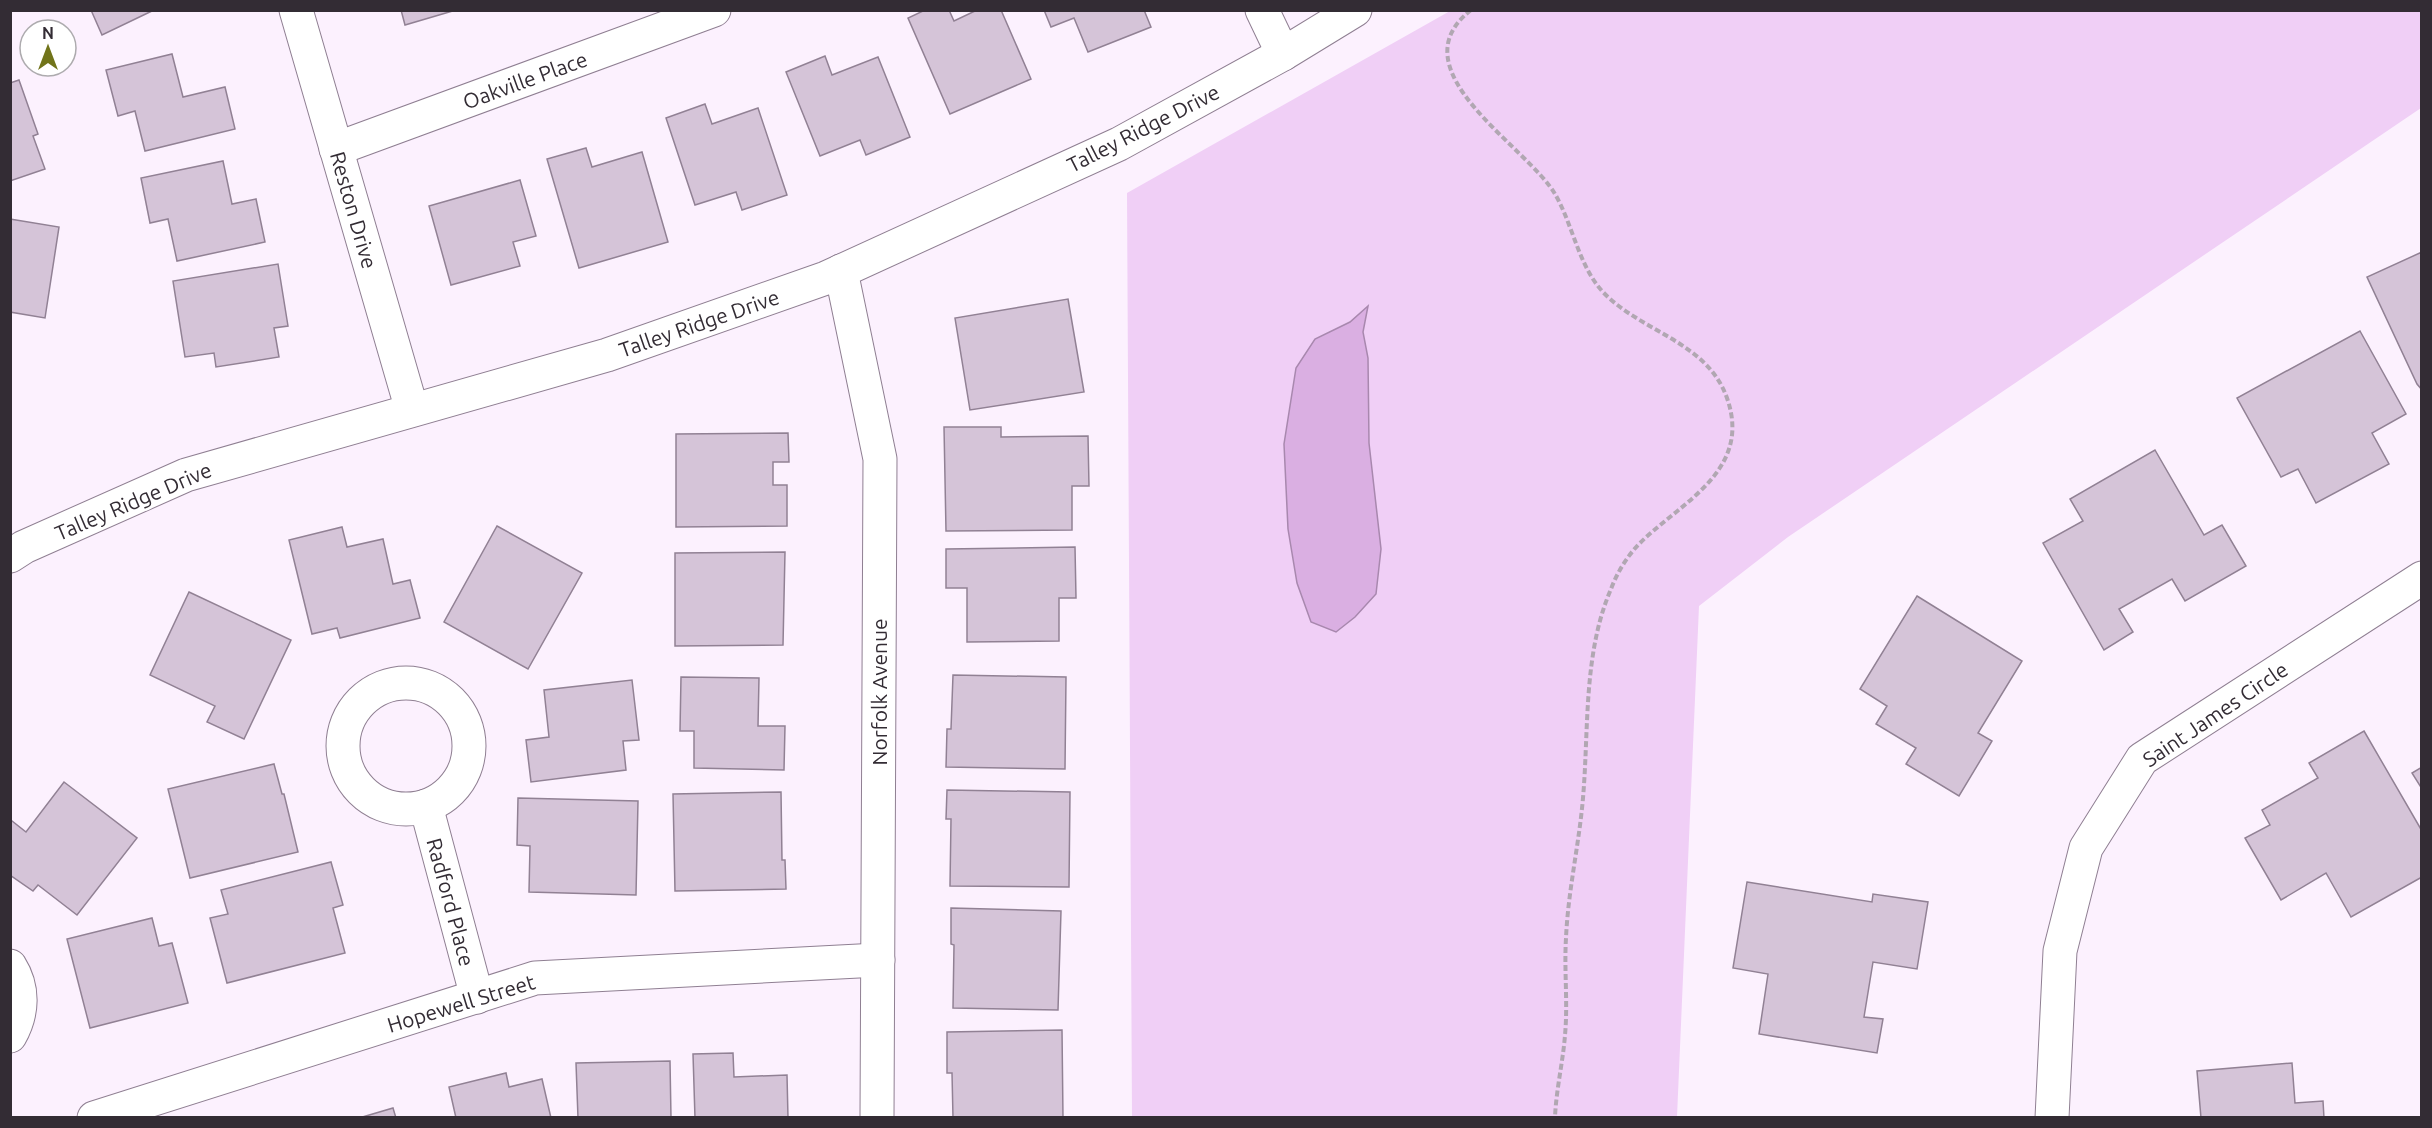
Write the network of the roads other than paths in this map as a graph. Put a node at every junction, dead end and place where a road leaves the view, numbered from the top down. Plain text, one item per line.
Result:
1 (296, 10) edge
2 (714, 10) edge
3 (1262, 10) edge
4 (1355, 10) edge
5 (1283, 54) junction
6 (336, 149) junction
7 (841, 271) junction
8 (412, 410) junction
9 (10, 556) edge
10 (2421, 578) edge
11 (426, 806) dead end
12 (878, 960) junction
13 (10, 966) edge
14 (477, 998) junction
15 (10, 1036) edge
16 (94, 1118) edge
17 (877, 1118) edge
18 (2052, 1118) edge

1 - 6 street, Reston Drive
2 - 6 street, Oakville Place
3 - 5 street
4 - 5 street, Talley Ridge Drive
5 - 7 street, Talley Ridge Drive
6 - 8 street, Reston Drive
7 - 8 street, Talley Ridge Drive
7 - 12 street, Norfolk Avenue
8 - 9 street, Talley Ridge Drive
10 - 18 street, Saint James Circle
11 - 14 street, Radford Place
12 - 14 street, Hopewell Street
12 - 17 street, Norfolk Avenue
13 - 15 street
14 - 16 street, Hopewell Street

